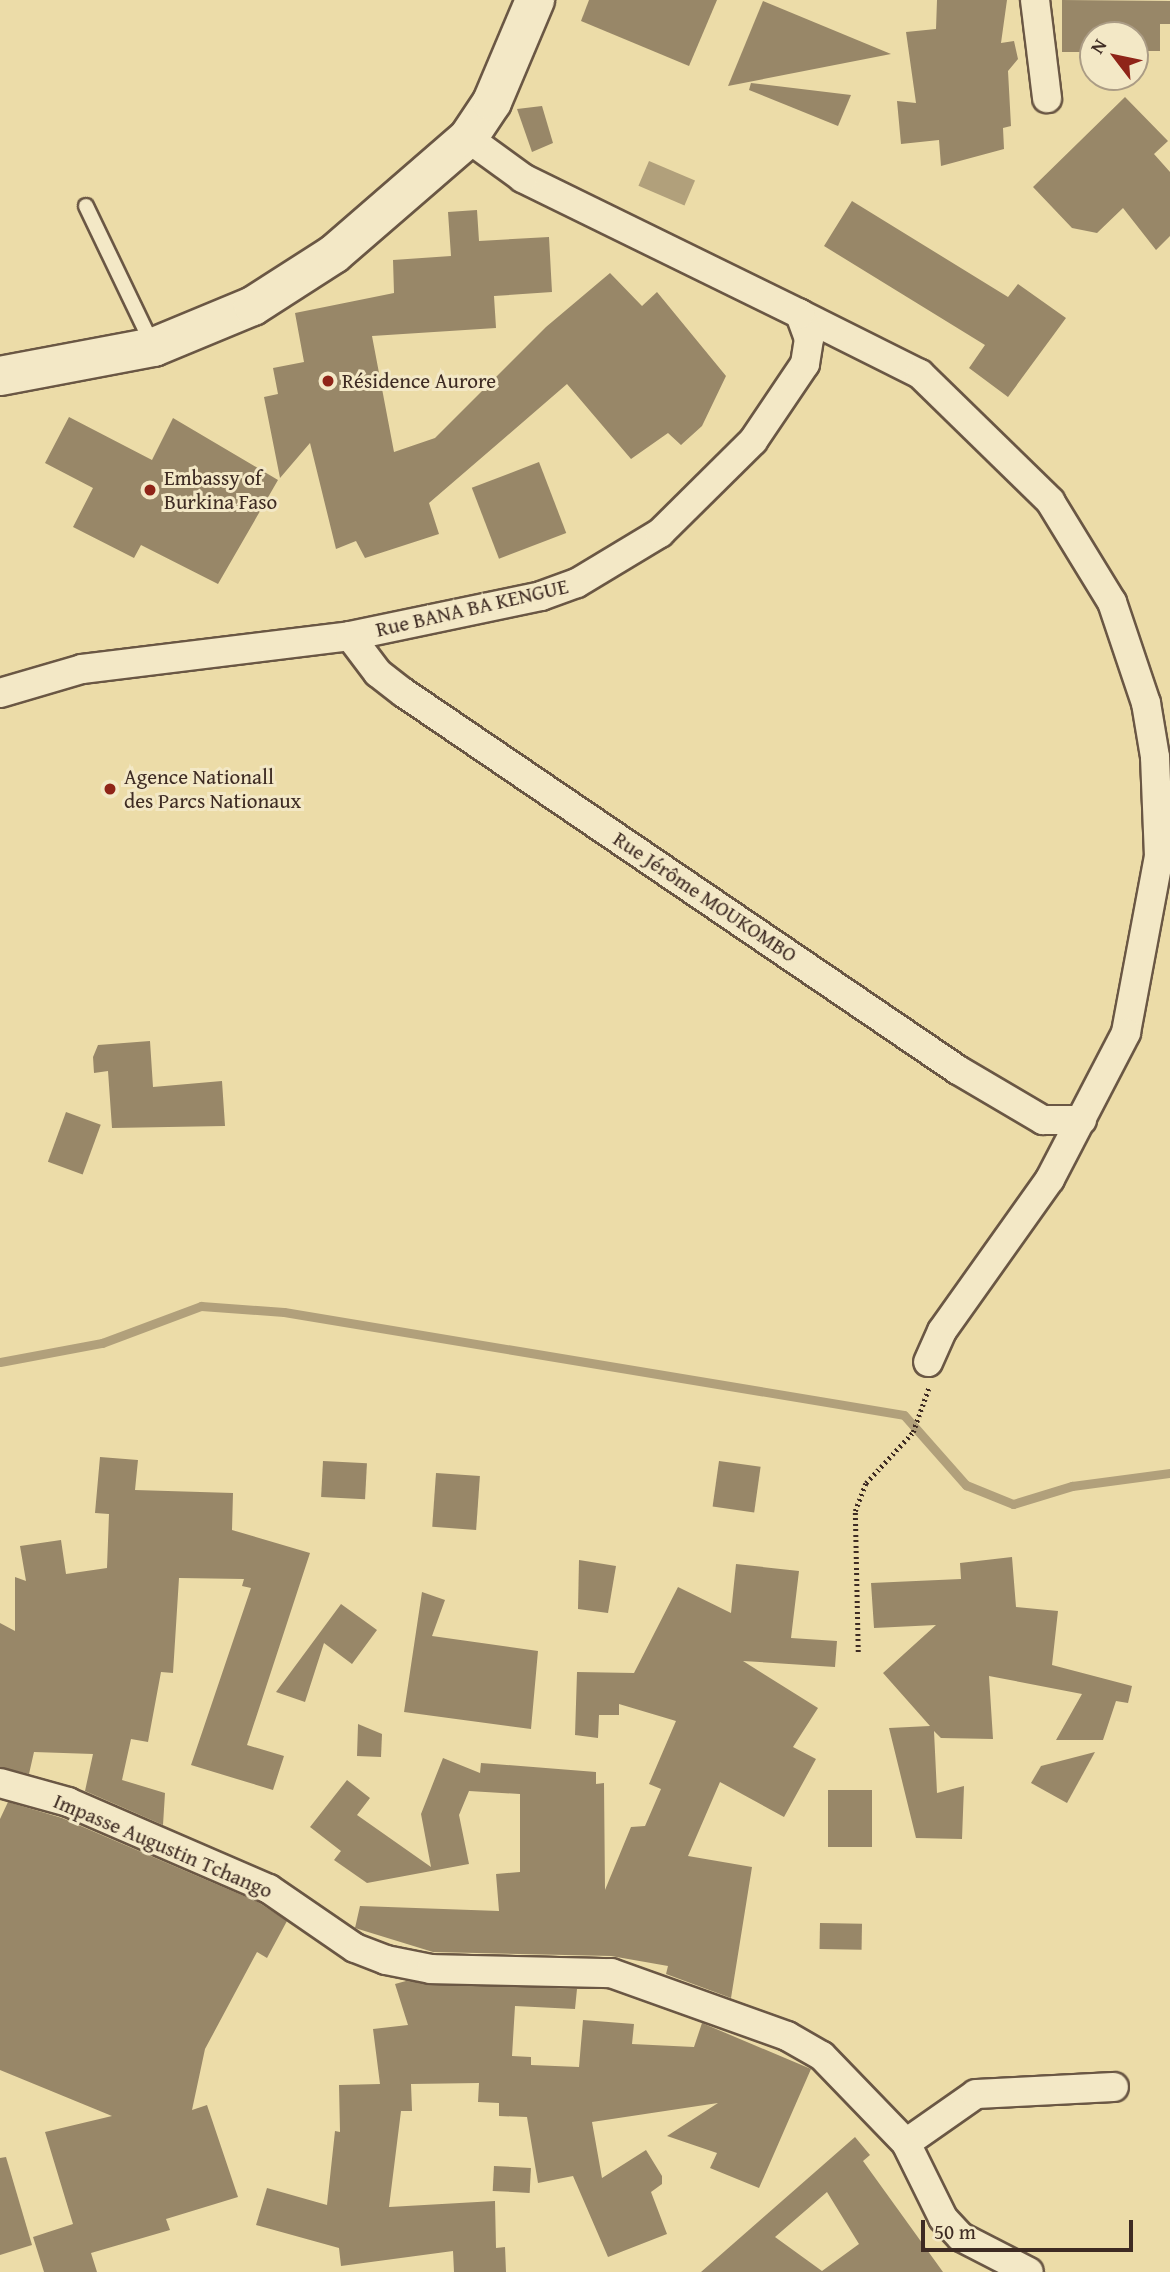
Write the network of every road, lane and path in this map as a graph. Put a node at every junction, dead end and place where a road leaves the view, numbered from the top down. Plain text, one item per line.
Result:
1 (535, 0) edge
2 (1035, 0) edge
3 (1047, 98) dead end
4 (468, 138) junction
5 (86, 206) dead end
6 (800, 314) junction
7 (154, 347) junction
8 (0, 376) edge
9 (350, 636) junction
10 (0, 693) edge
11 (1082, 1121) junction
12 (929, 1368) joint
13 (858, 1652) dead end
14 (0, 1783) edge
15 (1114, 2087) dead end
16 (906, 2143) junction
17 (1029, 2272) edge

1 - 4 main road
2 - 3 street
4 - 6 street
4 - 7 main road
5 - 7 lane
6 - 9 street, Rue BANA BA KENGUE
6 - 11 street
7 - 8 main road
9 - 10 street, Rue BANA BA KENGUE
9 - 11 street, Rue Jérôme MOUKOMBO
11 - 12 street
12 - 13 path
14 - 16 street, Impasse Augustin Tchango
15 - 16 street
16 - 17 street, Impasse Augustin Tchango

